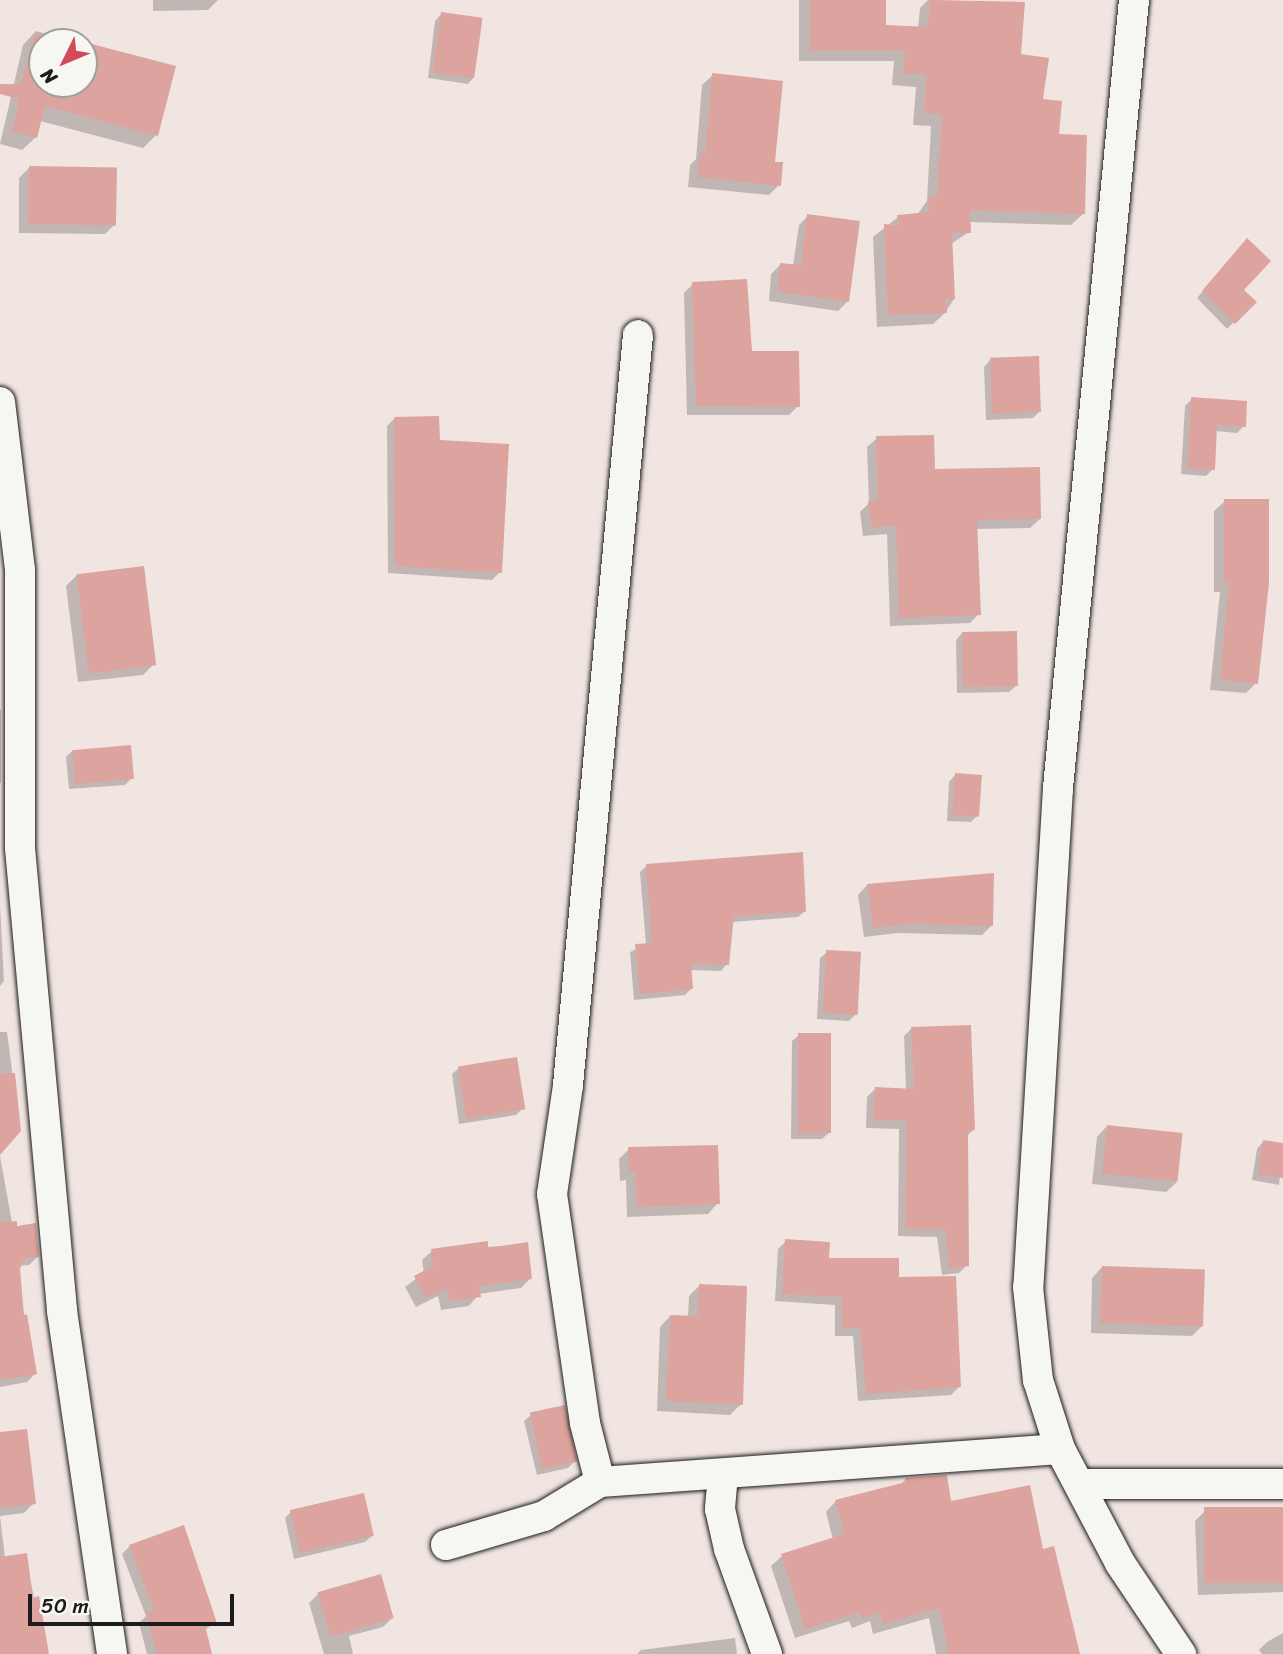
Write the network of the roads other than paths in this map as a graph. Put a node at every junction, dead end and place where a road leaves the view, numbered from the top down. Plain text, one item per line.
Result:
1 (1134, 0) edge
2 (638, 335) dead end
3 (0, 402) edge
4 (1060, 1449) junction
5 (723, 1474) junction
6 (600, 1482) junction
7 (1080, 1484) junction
8 (1283, 1484) edge
9 (446, 1545) dead end
10 (112, 1654) edge
11 (766, 1654) edge
12 (1181, 1654) edge

1 - 4 street
2 - 6 street
3 - 10 street
4 - 5 street
4 - 7 street
5 - 6 street
5 - 11 street
6 - 9 street
7 - 8 street
7 - 12 street

